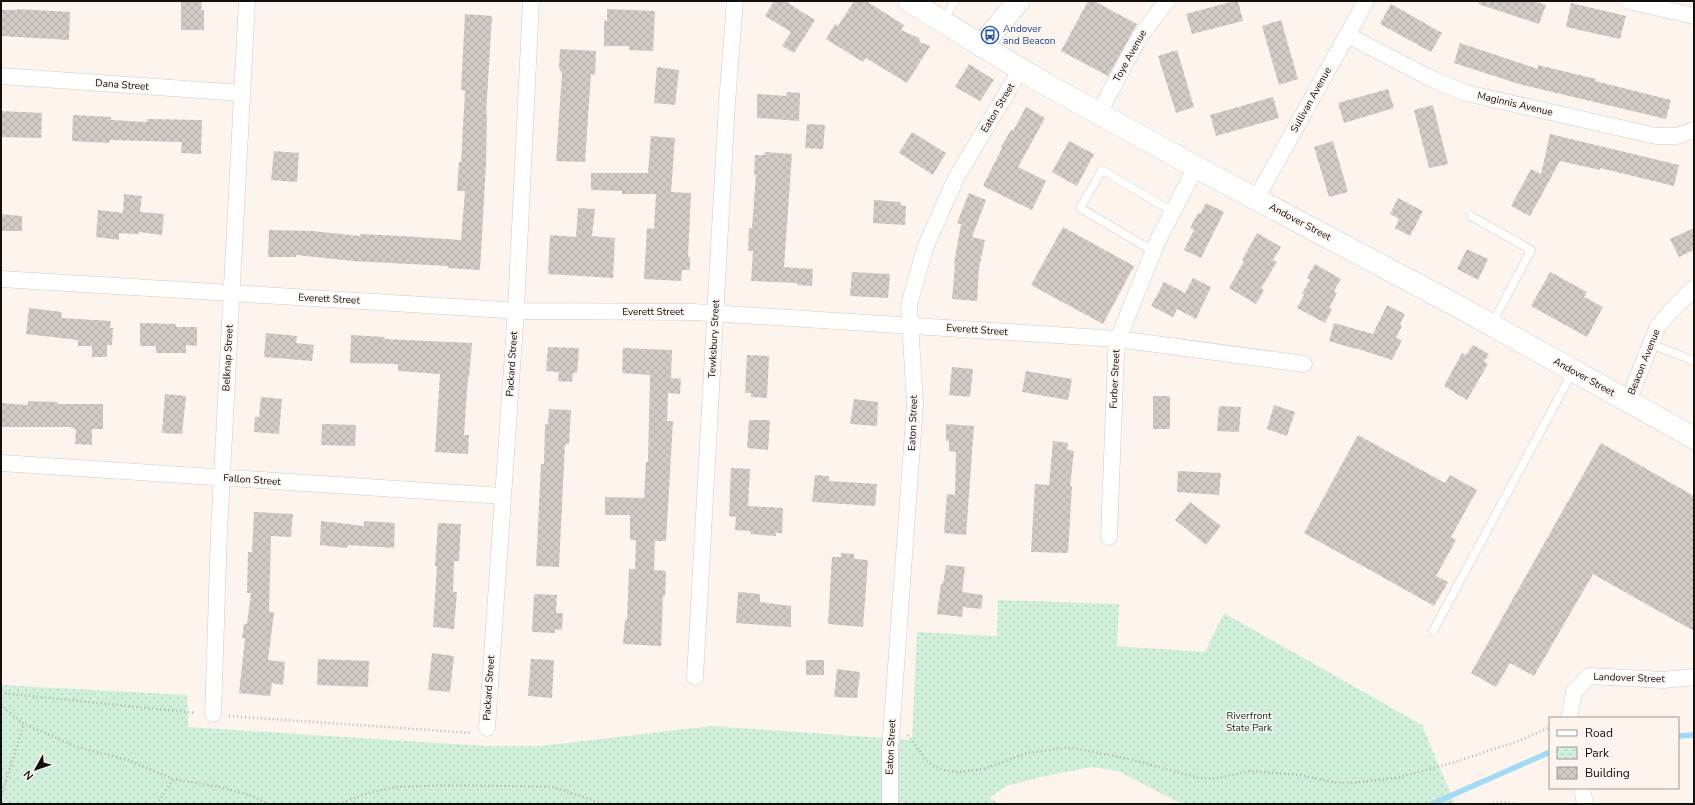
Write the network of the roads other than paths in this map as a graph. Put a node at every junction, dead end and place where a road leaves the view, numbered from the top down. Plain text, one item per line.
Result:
1 (247, 1) edge
2 (531, 1) edge
3 (735, 1) edge
4 (909, 1) edge
5 (955, 1) edge
6 (1019, 1) edge
7 (1167, 1) edge
8 (1366, 1) edge
9 (1629, 1) edge
10 (1694, 16) edge
11 (942, 22) junction
12 (1347, 35) junction
13 (981, 46) junction
14 (1021, 69) junction
15 (1, 76) edge
16 (242, 94) junction
17 (1099, 113) junction
18 (1694, 130) edge
19 (1196, 167) junction
20 (1256, 199) junction
21 (1173, 212) junction
22 (1471, 216) dead end
23 (1153, 251) junction
24 (1, 279) edge
25 (232, 293) junction
26 (1693, 293) edge
27 (516, 310) junction
28 (716, 313) junction
29 (1492, 325) junction
30 (910, 326) junction
31 (1118, 339) junction
32 (1651, 344) junction
33 (1694, 361) edge
34 (1304, 364) dead end
35 (1574, 371) junction
36 (1628, 401) junction
37 (1694, 438) edge
38 (1, 463) edge
39 (222, 478) junction
40 (503, 496) junction
41 (1109, 537) dead end
42 (1433, 631) dead end
43 (695, 677) dead end
44 (1694, 677) edge
45 (213, 714) road end
46 (1569, 717) edge
47 (486, 728) road end
48 (1582, 789) edge
49 (890, 804) edge
50 (1585, 804) edge

1 - 16 street, Belknap Street
2 - 27 street, Packard Street
3 - 28 street, Tewksbury Street
4 - 11 main road, Andover Street
5 - 11 lane
6 - 13 main road
7 - 17 street, Toye Avenue
8 - 12 street, Sullivan Avenue
9 - 10 street
11 - 13 main road, Andover Street
12 - 18 street, Maginnis Avenue
12 - 20 street, Sullivan Avenue
13 - 14 main road, Andover Street
14 - 17 main road, Andover Street
14 - 30 street, Eaton Street
15 - 16 street, Dana Street
16 - 25 street, Belknap Street
17 - 19 main road, Andover Street
19 - 20 main road, Andover Street
19 - 21 street, Furber Street
20 - 29 main road, Andover Street
21 - 23 street, Furber Street
21 - 23 lane
22 - 29 lane
23 - 31 street, Furber Street
24 - 25 street, Everett Street
25 - 27 street, Everett Street
25 - 39 street, Belknap Street
26 - 32 street, Beacon Avenue
27 - 28 street, Everett Street
27 - 40 street, Packard Street
28 - 30 street, Everett Street
28 - 43 street, Tewksbury Street
29 - 35 main road, Andover Street
30 - 31 street, Everett Street
30 - 49 street, Eaton Street
31 - 34 street, Everett Street
31 - 41 street, Furber Street
32 - 33 lane
32 - 36 street, Beacon Avenue
35 - 36 main road, Andover Street
35 - 42 lane
36 - 37 main road, Andover Street
38 - 39 street, Fallon Street
39 - 40 street, Fallon Street
39 - 45 street, Belknap Street
40 - 47 street, Packard Street
44 - 46 street, Landover Street
48 - 50 street

